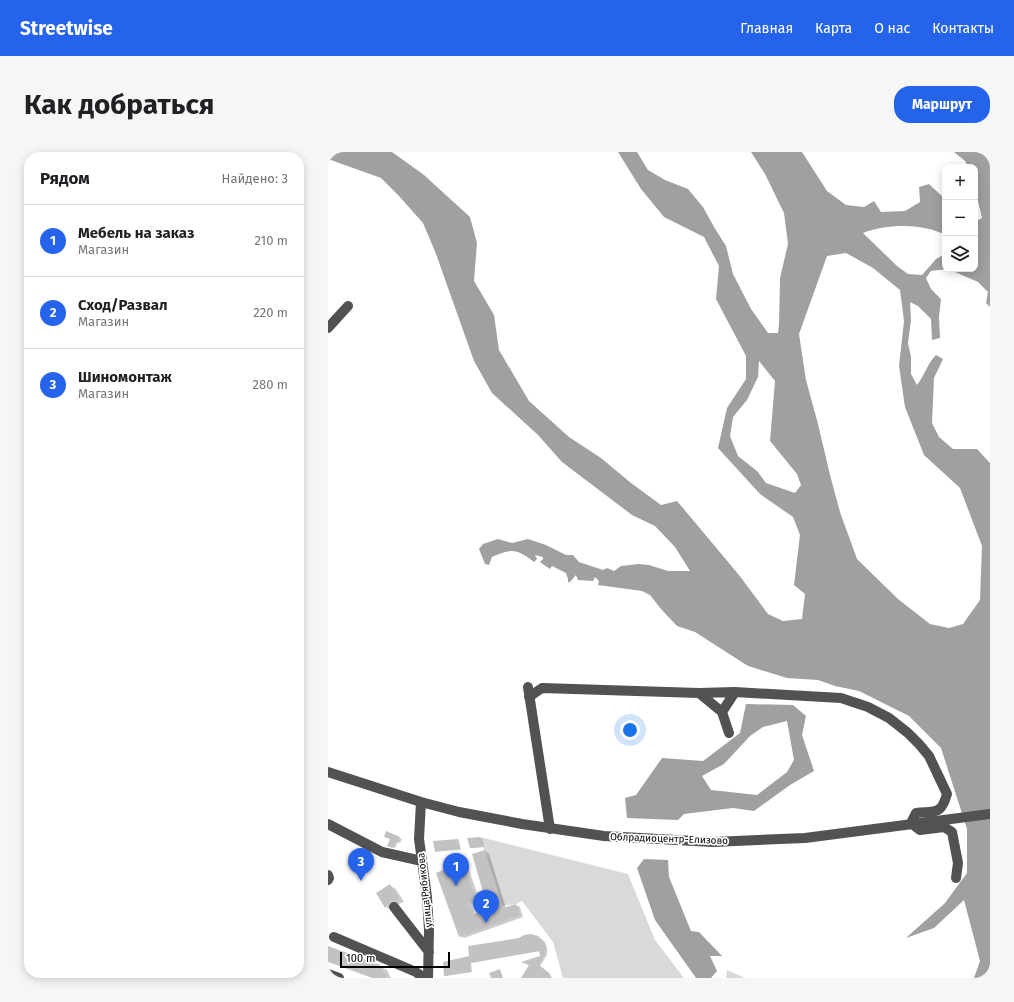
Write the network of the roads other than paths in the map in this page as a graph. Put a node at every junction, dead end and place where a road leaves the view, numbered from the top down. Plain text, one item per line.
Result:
1 (348, 306) dead end
2 (328, 328) edge
3 (735, 692) junction
4 (699, 693) junction
5 (722, 712) junction
6 (729, 733) dead end
7 (328, 772) edge
8 (421, 802) junction
9 (990, 814) edge
10 (328, 824) edge
11 (911, 824) junction
12 (550, 829) junction
13 (422, 862) junction
14 (328, 876) edge
15 (956, 878) dead end
16 (328, 880) edge
17 (394, 907) dead end
18 (334, 937) dead end
19 (429, 952) junction
20 (328, 974) edge
21 (339, 978) edge
22 (424, 978) edge
23 (428, 978) edge

1 - 2 street
3 - 4 street
3 - 5 street
3 - 11 street
4 - 5 street
4 - 12 street
5 - 6 street
7 - 8 street, Облрадиоцентр-Елизово
8 - 12 street, Облрадиоцентр-Елизово
8 - 13 street, улица Рябикова
9 - 11 street, Облрадиоцентр-Елизово
10 - 13 street
11 - 12 street, Облрадиоцентр-Елизово
11 - 15 street
13 - 19 street, улица Рябикова
14 - 16 street
17 - 19 street
18 - 22 street
19 - 23 street, улица Рябикова
20 - 21 street

